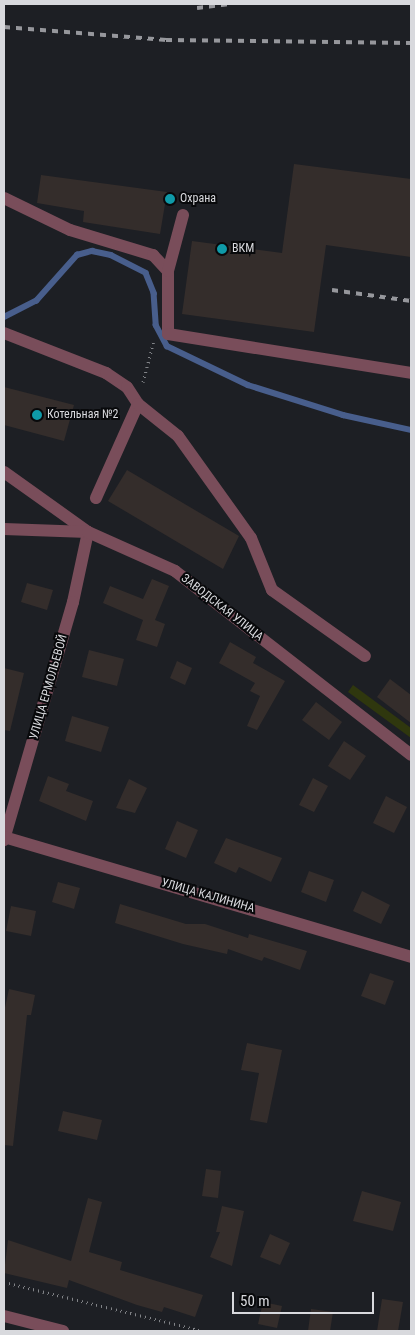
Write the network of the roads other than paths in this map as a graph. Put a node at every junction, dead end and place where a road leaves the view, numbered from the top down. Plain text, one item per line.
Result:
1 (4, 198) edge
2 (183, 215) dead end
3 (168, 271) junction
4 (4, 333) edge
5 (411, 373) edge
6 (138, 404) junction
7 (4, 472) edge
8 (96, 498) dead end
9 (4, 529) edge
10 (88, 532) junction
11 (365, 656) dead end
12 (411, 755) edge
13 (4, 838) edge
14 (411, 957) edge
15 (4, 1316) edge
16 (63, 1331) edge

1 - 3 street
2 - 3 street
3 - 5 street
4 - 6 street
6 - 8 street
6 - 11 street
7 - 10 street
9 - 10 street, ЗАВОДСКАЯ УЛИЦА
10 - 12 street, ЗАВОДСКАЯ УЛИЦА
10 - 13 street, УЛИЦА ЕРМОЛЬЕВОЙ
13 - 14 street, УЛИЦА КАЛИНИНА
15 - 16 street

